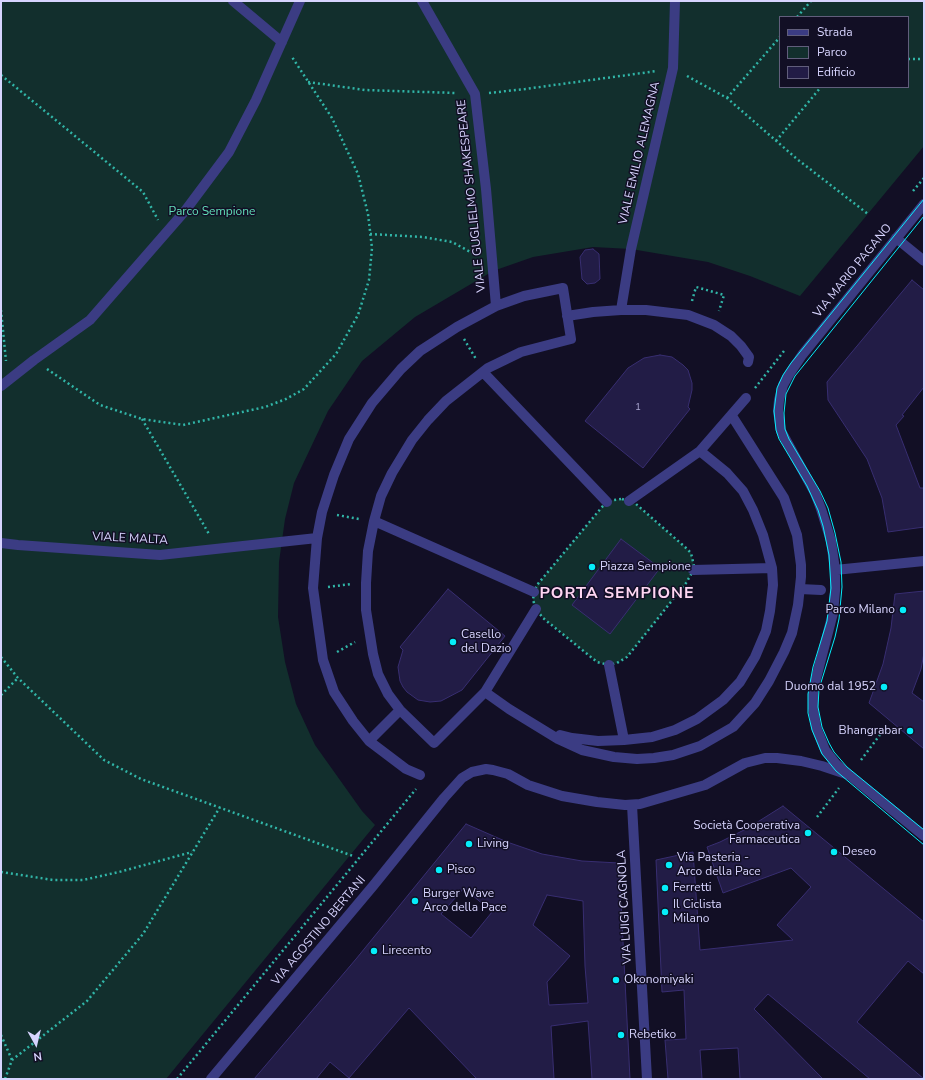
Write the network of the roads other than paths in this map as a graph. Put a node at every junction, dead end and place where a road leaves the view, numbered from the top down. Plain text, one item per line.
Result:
1 (232, 1) edge
2 (300, 1) edge
3 (422, 1) edge
4 (675, 1) edge
5 (282, 42) junction
6 (924, 204) edge
7 (896, 238) junction
8 (924, 261) edge
9 (496, 306) junction
10 (621, 310) junction
11 (567, 316) junction
12 (748, 362) dead end
13 (483, 372) junction
14 (4, 383) edge
15 (746, 398) road end
16 (732, 416) junction
17 (700, 451) junction
18 (628, 500) road end
19 (607, 502) road end
20 (374, 521) junction
21 (317, 538) junction
22 (1, 543) edge
23 (924, 561) edge
24 (772, 568) junction
25 (693, 570) road end
26 (835, 570) junction
27 (800, 589) junction
28 (821, 590) dead end
29 (534, 592) road end
30 (536, 609) road end
31 (609, 665) road end
32 (485, 692) junction
33 (400, 710) junction
34 (535, 725) junction
35 (624, 740) junction
36 (369, 741) junction
37 (849, 775) junction
38 (419, 780) road end
39 (632, 805) junction
40 (924, 836) edge
41 (211, 1079) edge
42 (647, 1079) edge

1 - 5 street
2 - 5 street
3 - 9 street, VIALE GUGLIELMO SHAKESPEARE
4 - 10 street, VIALE EMILIO ALEMAGNA
5 - 14 street
6 - 7 street, VIA MARIO PAGANO
7 - 8 street
7 - 26 street, VIA MARIO PAGANO
9 - 11 street
9 - 21 street
10 - 11 street
10 - 12 street
11 - 13 street
13 - 19 street
13 - 20 street
15 - 16 street
16 - 17 street
16 - 27 street
17 - 18 street
17 - 24 street
20 - 29 street
20 - 33 street
21 - 22 street, VIALE MALTA
21 - 36 street
23 - 26 street
24 - 25 street
24 - 35 street
26 - 37 street
27 - 28 street
27 - 34 street
30 - 32 street
31 - 35 street
32 - 33 street
32 - 34 street
33 - 36 street
34 - 35 street
36 - 38 street
37 - 39 street
37 - 40 street
39 - 41 street, VIA AGOSTINO BERTANI
39 - 42 street, VIA LUIGI CAGNOLA

